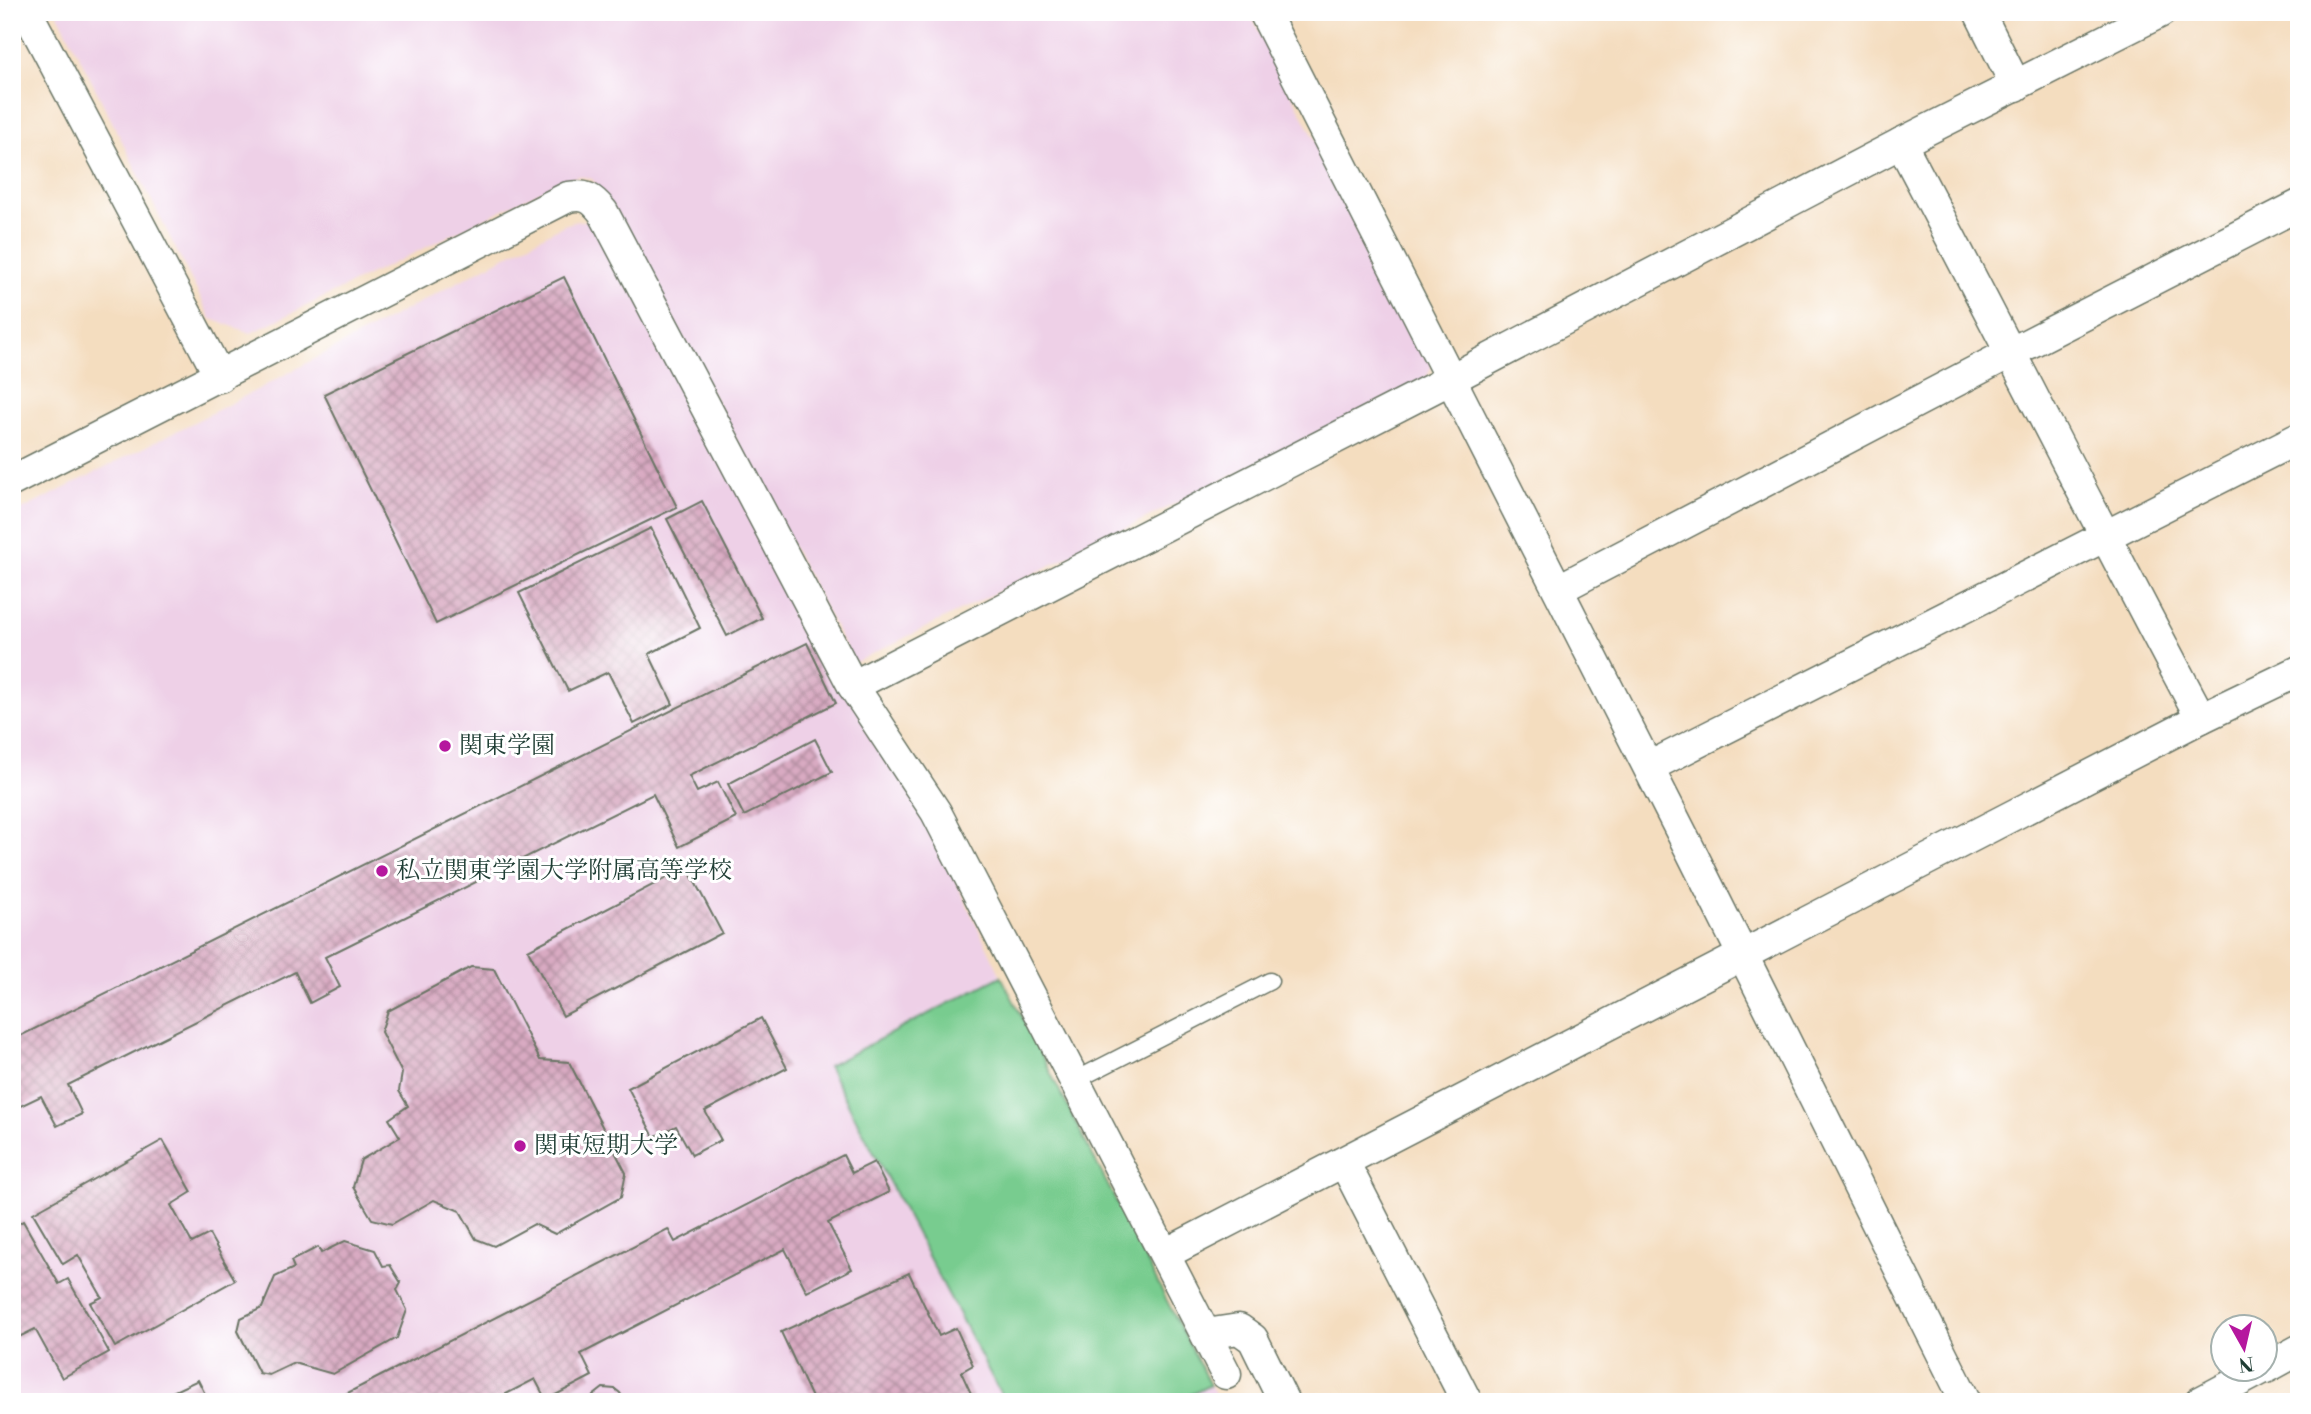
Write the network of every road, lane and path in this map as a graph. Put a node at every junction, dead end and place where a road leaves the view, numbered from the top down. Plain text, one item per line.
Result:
1 (27, 12) edge
2 (1264, 12) edge
3 (1979, 12) edge
4 (2161, 12) edge
5 (2016, 86) junction
6 (1901, 143) junction
7 (2299, 205) edge
8 (2012, 352) junction
9 (220, 377) junction
10 (1453, 379) junction
11 (2299, 438) edge
12 (12, 481) edge
13 (2104, 536) junction
14 (1559, 589) junction
15 (2296, 678) edge
16 (853, 686) junction
17 (2201, 718) junction
18 (1649, 767) junction
19 (1744, 955) junction
20 (1270, 981) dead end
21 (1076, 1080) junction
22 (1344, 1162) junction
23 (1165, 1254) junction
24 (1206, 1334) junction
25 (2299, 1350) edge
26 (2280, 1360) edge
27 (1226, 1374) dead end
28 (2238, 1382) edge
29 (1284, 1402) edge
30 (1467, 1402) edge
31 (1966, 1402) edge
32 (2200, 1402) edge

1 - 9 street
2 - 10 street
3 - 5 street
4 - 5 street
5 - 6 street
6 - 8 street
6 - 10 street
7 - 8 street
8 - 13 street
8 - 14 street
9 - 12 street
9 - 16 street
10 - 14 street
10 - 16 street
11 - 13 street
13 - 17 street
13 - 18 street
14 - 18 street
15 - 17 street
16 - 21 street
17 - 19 street
18 - 19 street
19 - 22 street
19 - 31 street
20 - 21 lane
21 - 23 street
22 - 23 street
22 - 30 street
23 - 24 street
24 - 27 street
24 - 29 street
25 - 26 street
28 - 32 street

